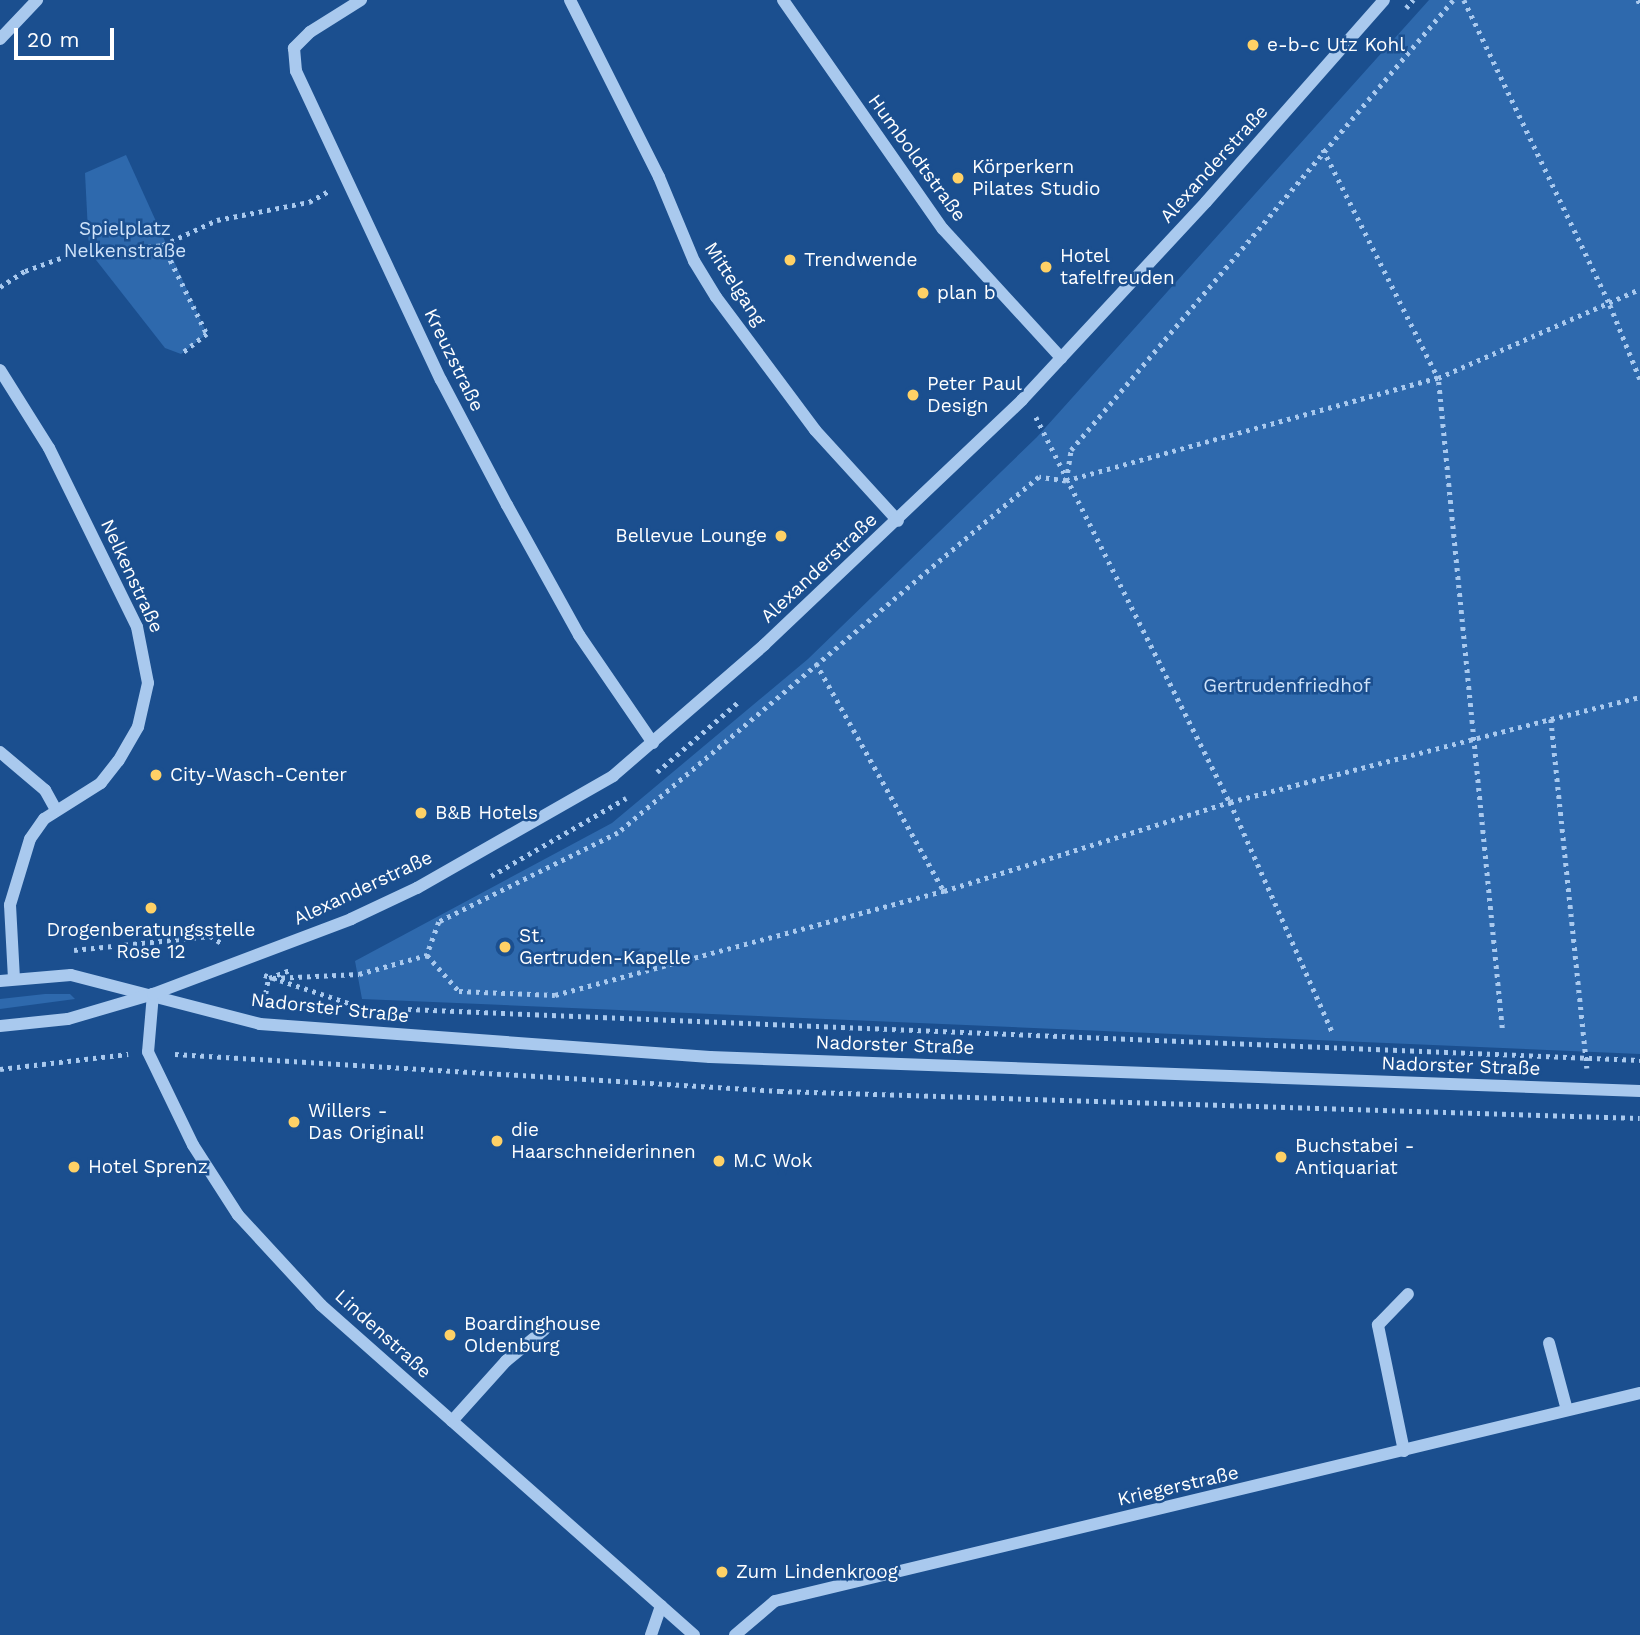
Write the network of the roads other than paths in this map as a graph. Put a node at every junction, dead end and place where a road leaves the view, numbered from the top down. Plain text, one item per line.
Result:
1 (37, 0) edge
2 (361, 0) edge
3 (570, 0) edge
4 (783, 0) edge
5 (1384, 0) edge
6 (0, 39) edge
7 (1061, 358) junction
8 (0, 370) edge
9 (898, 521) junction
10 (653, 743) junction
11 (0, 752) edge
12 (56, 810) junction
13 (14, 979) junction
14 (0, 981) edge
15 (153, 994) junction
16 (0, 1026) edge
17 (1640, 1091) edge
18 (1408, 1294) dead end
19 (545, 1329) dead end
20 (1549, 1343) dead end
21 (1640, 1392) edge
22 (1567, 1410) junction
23 (452, 1421) junction
24 (1404, 1451) junction
25 (661, 1606) junction
26 (651, 1635) edge
27 (694, 1635) edge
28 (735, 1635) edge

1 - 6 street
2 - 10 street, Kreuzstraße
3 - 9 street, Mittelgang
4 - 7 street, Humboldtstraße
5 - 7 street, Alexanderstraße
7 - 9 street, Alexanderstraße
8 - 12 street, Nelkenstraße
9 - 10 street, Alexanderstraße
10 - 15 street, Alexanderstraße
11 - 12 street
12 - 13 street, Nelkenstraße
13 - 14 street, Nadorster Straße
13 - 15 street, Nadorster Straße
15 - 16 street, Alexanderstraße
15 - 17 street, Nadorster Straße
15 - 23 street, Lindenstraße
18 - 24 street
19 - 23 street
20 - 22 street
21 - 22 street, Kriegerstraße
22 - 24 street, Kriegerstraße
23 - 25 street, Lindenstraße
24 - 28 street, Kriegerstraße
25 - 26 street
25 - 27 street, Lindenstraße

